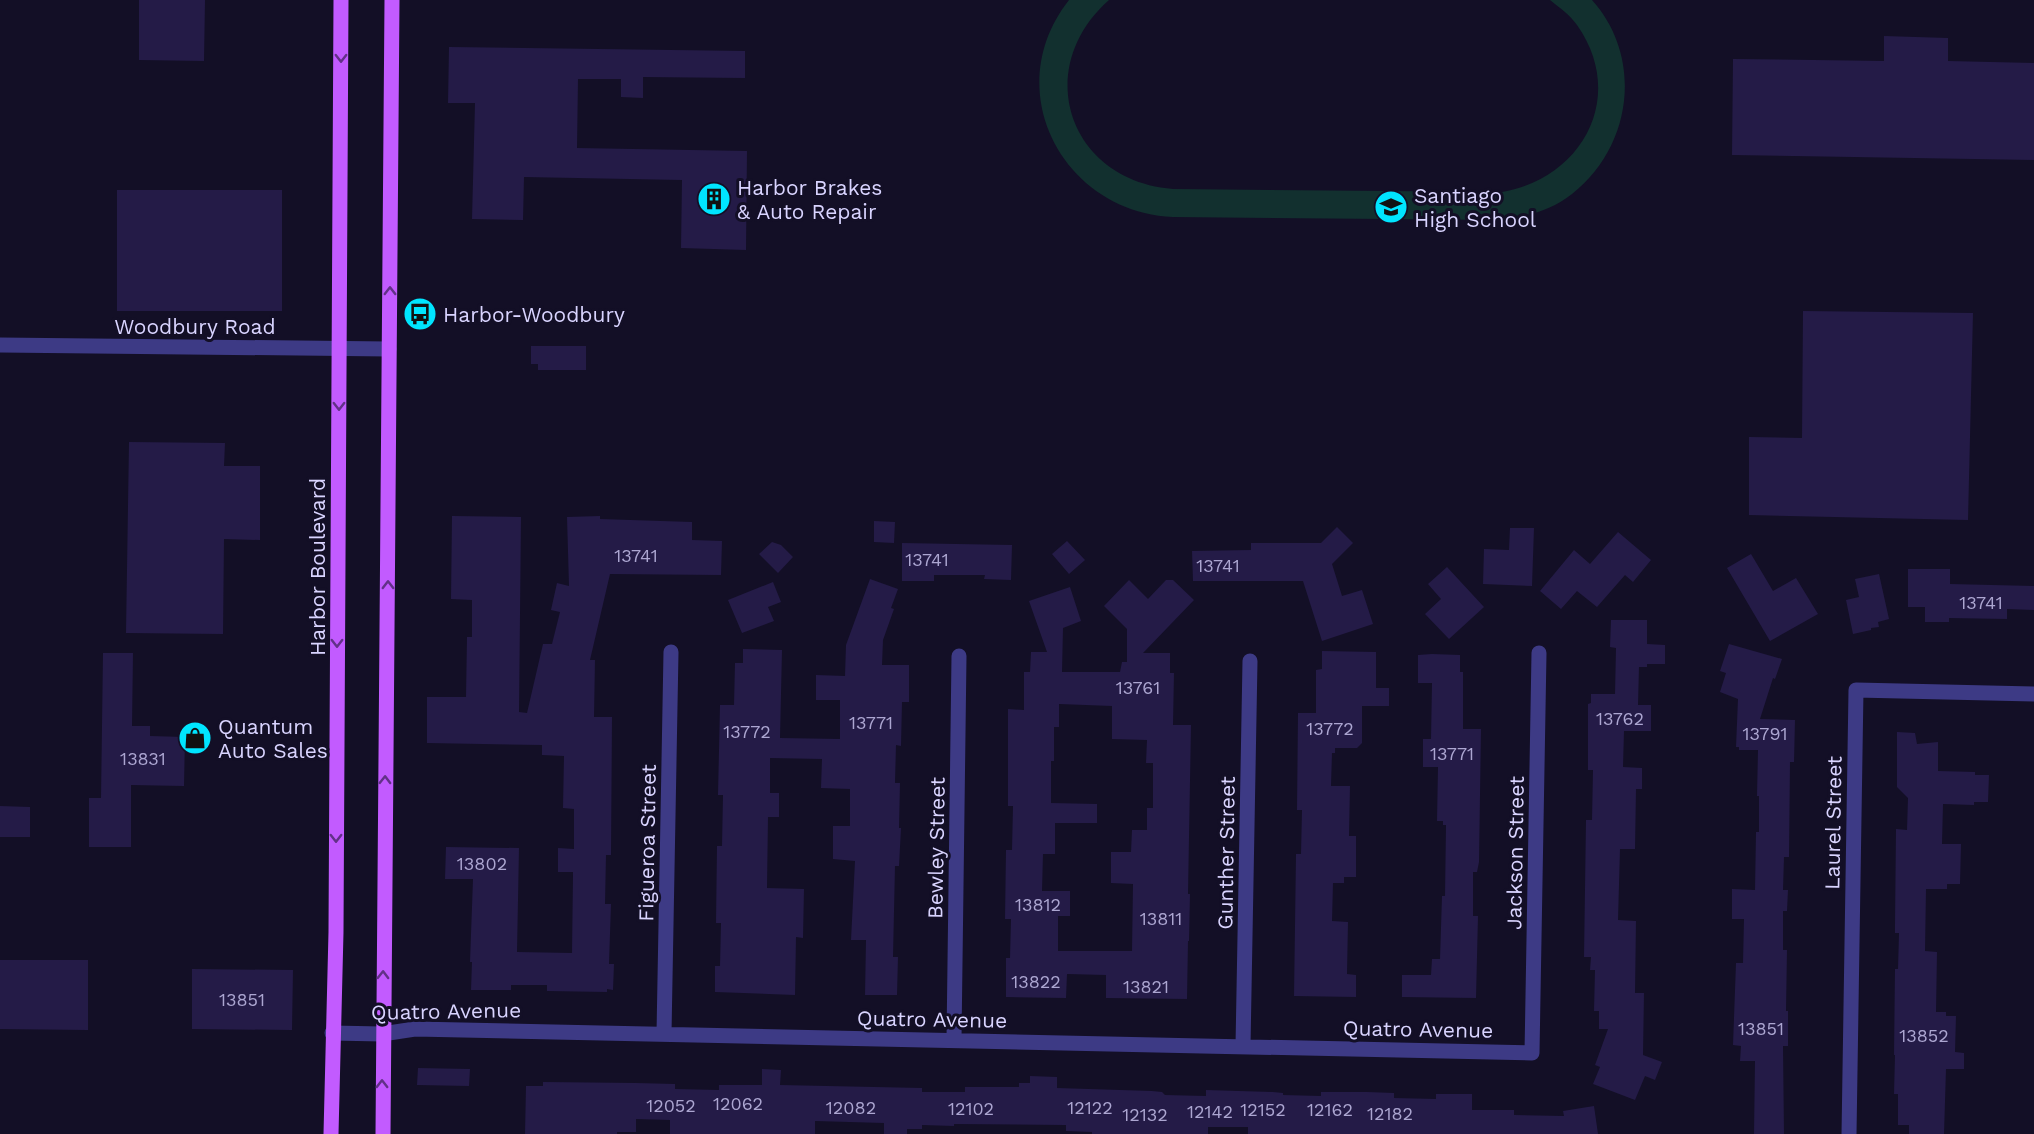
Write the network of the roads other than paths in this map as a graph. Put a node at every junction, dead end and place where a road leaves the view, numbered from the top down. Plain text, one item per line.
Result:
1 (341, 0) edge
2 (392, 0) edge
3 (0, 345) edge
4 (339, 348) junction
5 (389, 349) junction
6 (671, 652) dead end
7 (1539, 653) dead end
8 (959, 656) dead end
9 (1250, 661) dead end
10 (2034, 694) edge
11 (332, 1033) junction
12 (382, 1034) junction
13 (664, 1034) junction
14 (954, 1040) junction
15 (1243, 1046) junction
16 (1532, 1053) joint
17 (331, 1134) edge
18 (383, 1134) edge
19 (1849, 1134) edge

1 -> 4 main road, Harbor Boulevard
5 -> 2 main road
3 - 4 street, Woodbury Road
4 - 5 street, Woodbury Road
4 -> 11 main road, Harbor Boulevard
12 -> 5 main road
6 - 13 street, Figueroa Street
7 - 16 street, Jackson Street
8 - 14 street, Bewley Street
9 - 15 street, Gunther Street
10 - 19 street, Laurel Street
11 - 12 street, Quatro Avenue
11 - 17 main road, Harbor Boulevard
12 - 13 street, Quatro Avenue
18 -> 12 main road
13 - 14 street, Quatro Avenue
14 - 15 street, Quatro Avenue
15 - 16 street, Quatro Avenue

